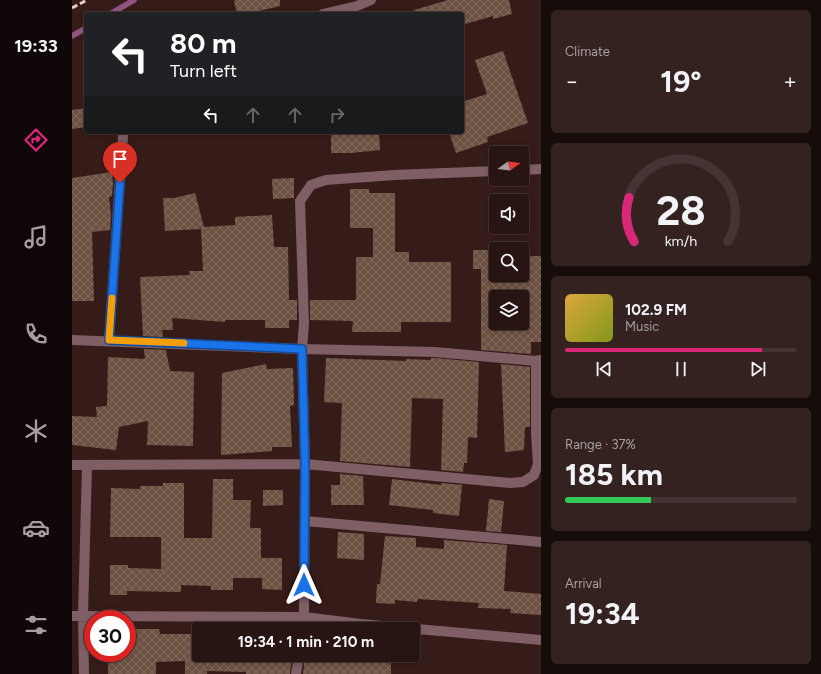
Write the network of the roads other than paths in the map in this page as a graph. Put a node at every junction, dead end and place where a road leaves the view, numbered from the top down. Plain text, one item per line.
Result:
1 (372, 0) edge
2 (332, 12) edge
3 (123, 136) dead end
4 (541, 169) edge
5 (529, 170) edge
6 (489, 171) edge
7 (72, 340) edge
8 (109, 340) junction
9 (302, 349) junction
10 (539, 360) edge
11 (305, 464) junction
12 (72, 465) edge
13 (87, 466) junction
14 (305, 521) junction
15 (541, 542) edge
16 (83, 615) junction
17 (72, 616) edge
18 (304, 617) junction
19 (303, 622) edge
20 (541, 640) edge
21 (298, 662) edge
22 (84, 674) edge
23 (296, 674) edge

1 - 2 street
3 - 8 street
4 - 5 street
6 - 9 street
7 - 8 street
8 - 9 street
9 - 10 street
9 - 11 street
10 - 11 street
11 - 13 street
11 - 14 street
12 - 13 street
13 - 16 street
14 - 15 street
14 - 18 street
16 - 17 street
16 - 18 street
16 - 22 street
18 - 19 street
18 - 20 street
21 - 23 street

